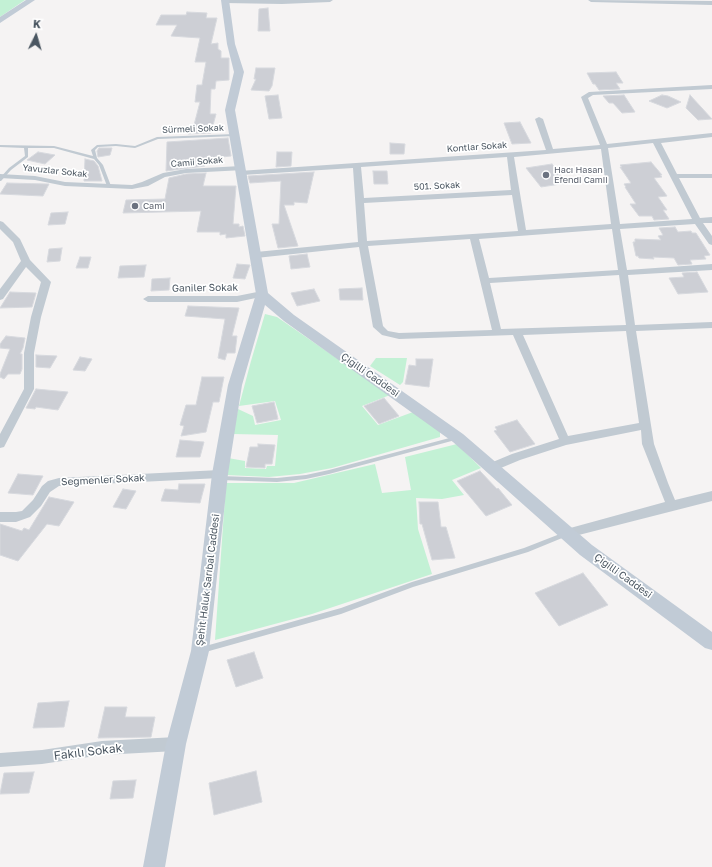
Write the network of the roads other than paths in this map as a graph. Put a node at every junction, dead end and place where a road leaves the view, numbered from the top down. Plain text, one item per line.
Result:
1 (31, 0) edge
2 (330, 0) edge
3 (591, 0) edge
4 (225, 1) edge
5 (712, 3) edge
6 (0, 21) edge
7 (712, 87) edge
8 (539, 118) dead end
9 (235, 135) junction
10 (712, 135) edge
11 (656, 141) junction
12 (0, 146) edge
13 (604, 146) junction
14 (26, 147) junction
15 (550, 152) junction
16 (510, 155) junction
17 (95, 158) junction
18 (357, 165) junction
19 (242, 170) junction
20 (674, 176) junction
21 (712, 176) edge
22 (1, 177) edge
23 (109, 186) junction
24 (515, 192) junction
25 (360, 201) junction
26 (697, 220) junction
27 (712, 220) edge
28 (0, 224) edge
29 (616, 226) junction
30 (522, 232) junction
31 (474, 236) junction
32 (712, 242) edge
33 (363, 244) junction
34 (256, 256) junction
35 (26, 261) junction
36 (712, 267) edge
37 (622, 272) junction
38 (485, 281) junction
39 (262, 294) junction
40 (0, 297) edge
41 (148, 299) dead end
42 (712, 325) edge
43 (630, 327) junction
44 (497, 332) junction
45 (516, 332) junction
46 (644, 426) junction
47 (458, 438) junction
48 (565, 441) junction
49 (0, 444) edge
50 (492, 467) junction
51 (220, 476) junction
52 (712, 496) edge
53 (672, 505) junction
54 (0, 517) edge
55 (567, 534) junction
56 (712, 642) edge
57 (200, 650) junction
58 (176, 744) junction
59 (0, 760) edge
60 (154, 867) edge

1 - 6 main road
2 - 4 street
3 - 5 street
4 - 9 main road
7 - 13 street
8 - 15 street
9 - 17 lane, Sürmeli Sokak
9 - 19 main road
10 - 11 street, Kontlar Sokak
11 - 13 street, Kontlar Sokak
11 - 20 street
12 - 14 lane
13 - 15 street, Kontlar Sokak
13 - 29 street
14 - 17 lane
14 - 22 lane
15 - 16 street, Kontlar Sokak
16 - 18 street, Kontlar Sokak
16 - 24 street
17 - 23 lane
18 - 19 street, Kontlar Sokak
18 - 25 street
19 - 23 street, Camii Sokak
19 - 34 main road
20 - 21 street
20 - 26 street
22 - 23 street, Yavuzlar Sokak
24 - 25 street, 501. Sokak
24 - 30 street
25 - 33 street
26 - 27 street
26 - 29 street
26 - 32 street
28 - 35 street
29 - 30 street
29 - 37 street
30 - 31 street
31 - 33 street
31 - 38 street
33 - 34 street
33 - 44 street
34 - 39 main road
35 - 40 street
35 - 49 street
36 - 37 street
37 - 38 street
37 - 43 street
38 - 44 street
39 - 41 street, Ganiler Sokak
39 - 47 main road, Çiğilli Caddesi
39 - 51 main road, Şehit Haluk Sarıbal Caddesi
42 - 43 street
43 - 45 street
43 - 46 street
44 - 45 street
45 - 48 street
46 - 48 street
46 - 53 street
47 - 50 main road, Çiğilli Caddesi
47 - 51 lane
48 - 50 street
50 - 55 main road, Çiğilli Caddesi
51 - 54 street, Seğmenler Sokak
51 - 57 main road, Şehit Haluk Sarıbal Caddesi
52 - 53 street
53 - 55 street
55 - 56 main road, Çiğilli Caddesi
55 - 57 lane
57 - 58 main road, Şehit Haluk Sarıbal Caddesi
58 - 59 street, Fakılı Sokak
58 - 60 main road, Şehit Haluk Sarıbal Caddesi

